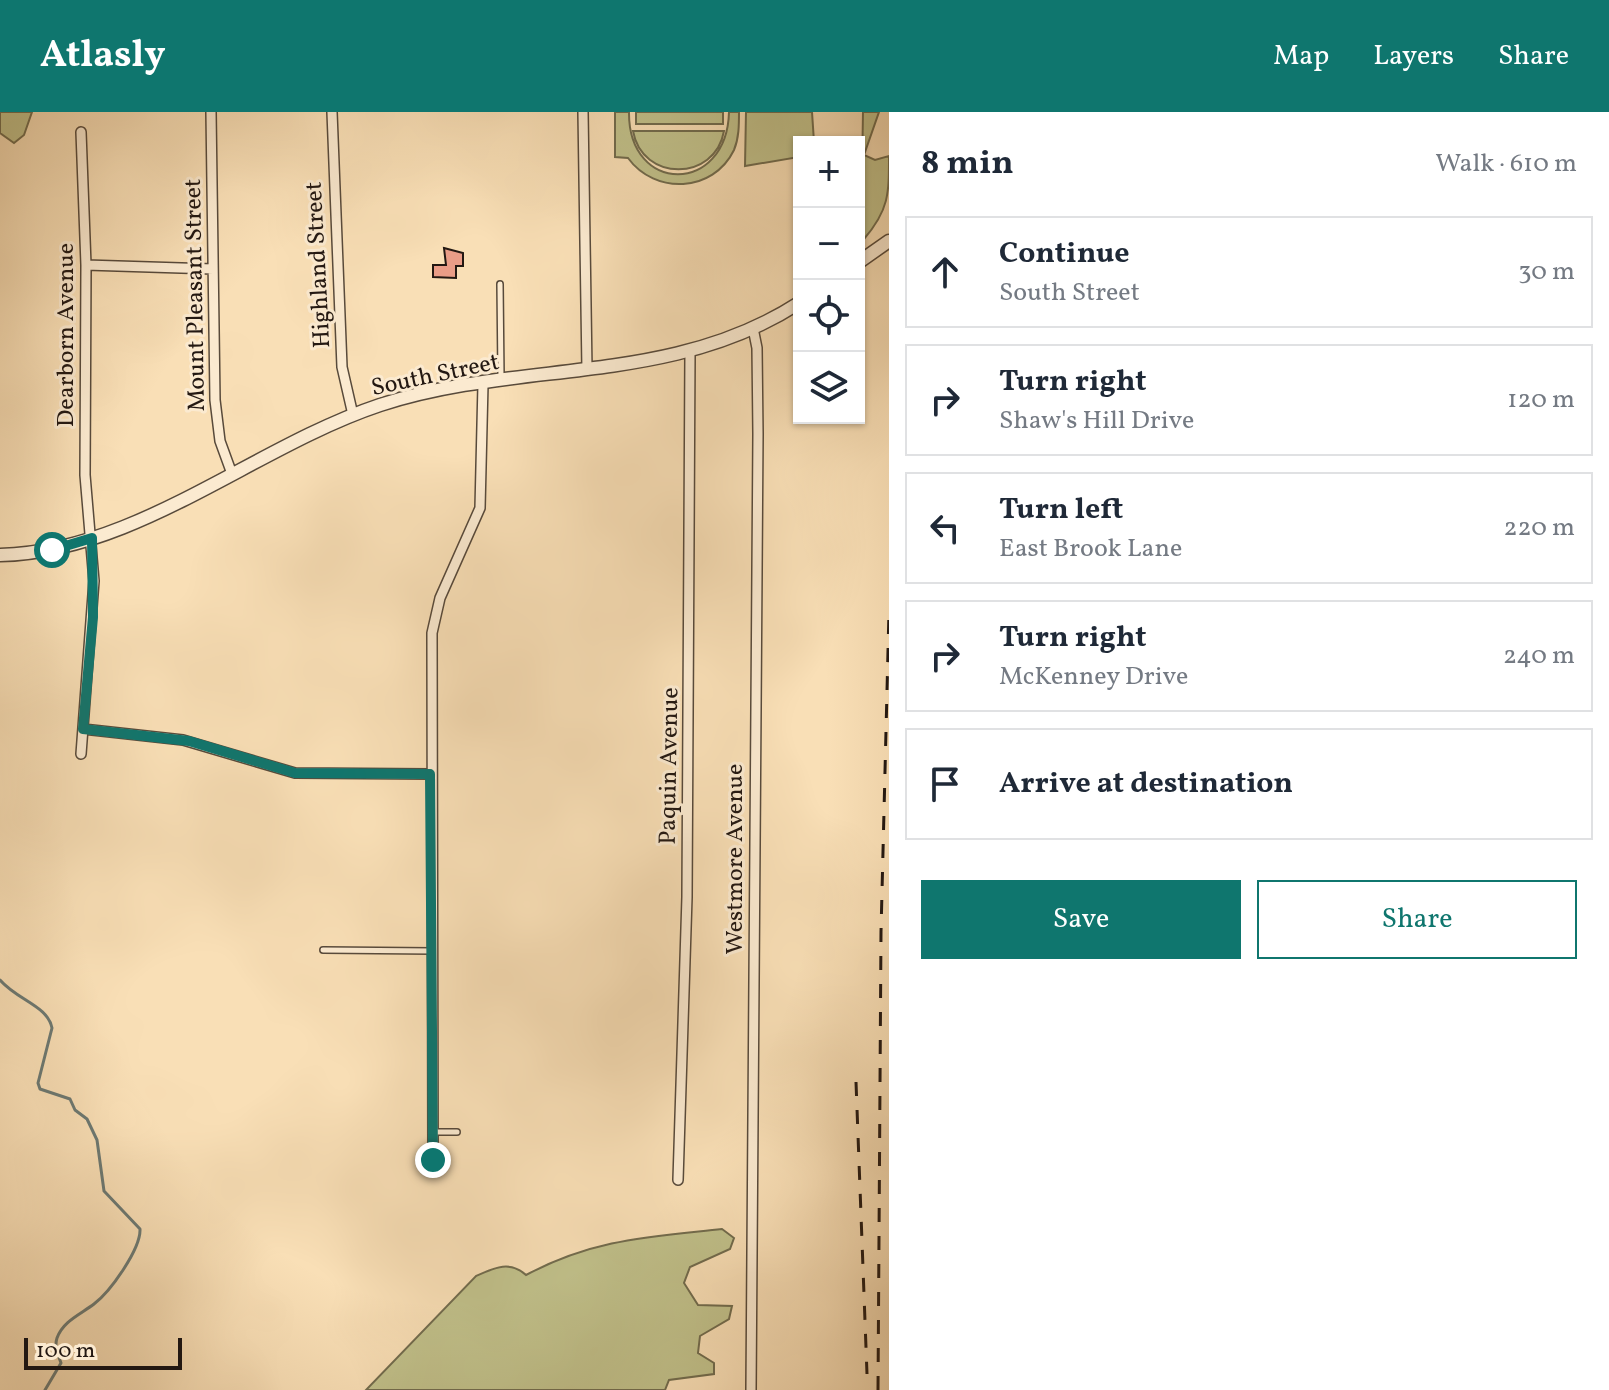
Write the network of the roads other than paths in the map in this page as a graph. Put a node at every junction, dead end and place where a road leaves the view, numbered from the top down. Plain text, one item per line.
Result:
1 (211, 112) edge
2 (332, 112) edge
3 (583, 112) edge
4 (81, 132) dead end
5 (889, 241) edge
6 (865, 258) edge
7 (86, 265) junction
8 (213, 269) junction
9 (500, 284) dead end
10 (793, 306) edge
11 (753, 328) junction
12 (690, 352) junction
13 (587, 370) junction
14 (502, 382) junction
15 (483, 384) junction
16 (353, 415) junction
17 (232, 474) junction
18 (92, 538) junction
19 (0, 555) edge
20 (83, 729) junction
21 (81, 754) dead end
22 (430, 774) junction
23 (323, 950) dead end
24 (433, 951) junction
25 (433, 1132) junction
26 (457, 1132) dead end
27 (433, 1160) dead end
28 (682, 1176) dead end
29 (751, 1390) edge

1 - 8 street, Mount Pleasant Street
2 - 16 street, Highland Street
3 - 13 street
4 - 7 street, Dearborn Avenue
5 - 6 street
7 - 8 street
7 - 18 street, Dearborn Avenue
8 - 17 street, Mount Pleasant Street
9 - 14 lane
10 - 11 street, South Street
11 - 12 street, South Street
11 - 29 street, Westmore Avenue
12 - 13 street, South Street
12 - 28 street, Paquin Avenue
13 - 14 street, South Street
14 - 15 street, South Street
15 - 16 street, South Street
15 - 22 street
16 - 17 street, South Street
17 - 18 street, South Street
18 - 19 street, South Street
18 - 20 street, Dearborn Avenue
20 - 21 street, Dearborn Avenue
20 - 22 street
22 - 24 street
23 - 24 lane
24 - 25 street
25 - 26 lane
25 - 27 street

